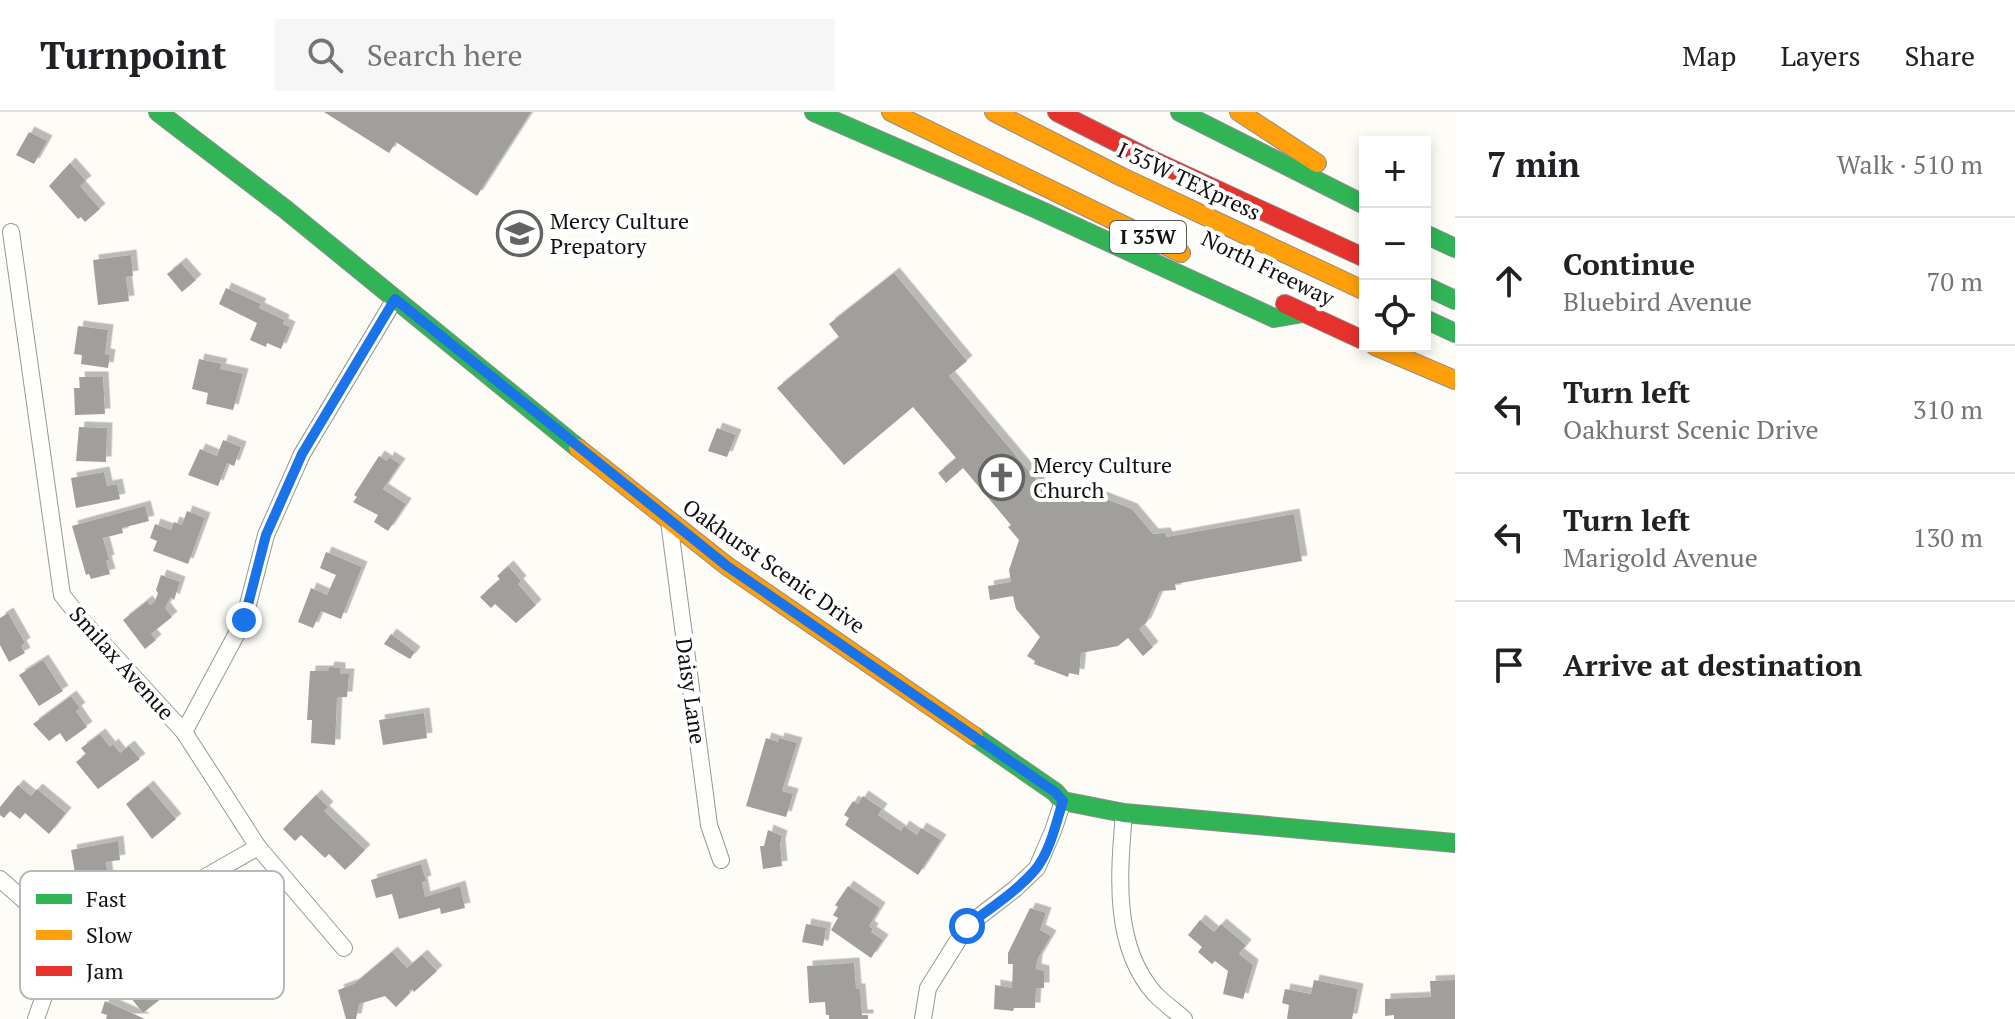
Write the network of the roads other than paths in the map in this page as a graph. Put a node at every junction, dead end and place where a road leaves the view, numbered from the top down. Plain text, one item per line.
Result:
1 (158, 112) edge
2 (814, 112) edge
3 (891, 112) edge
4 (994, 112) edge
5 (1057, 112) edge
6 (1180, 112) edge
7 (1239, 112) edge
8 (1338, 186) junction
9 (1359, 202) edge
10 (11, 232) dead end
11 (1431, 237) edge
12 (1455, 248) edge
13 (1359, 255) edge
14 (1197, 260) dead end
15 (1359, 288) edge
16 (1431, 289) edge
17 (395, 299) junction
18 (1455, 300) edge
19 (1431, 322) edge
20 (1455, 333) edge
21 (1359, 338) edge
22 (1389, 352) edge
23 (1455, 380) edge
24 (669, 521) junction
25 (184, 732) junction
26 (1063, 801) junction
27 (1124, 813) junction
28 (1455, 843) edge
29 (258, 847) junction
30 (721, 860) dead end
31 (216, 871) edge
32 (278, 871) edge
33 (284, 878) edge
34 (0, 879) edge
35 (20, 896) edge
36 (344, 948) dead end
37 (43, 999) edge
38 (36, 1019) edge
39 (923, 1019) edge
40 (1184, 1019) edge

1 - 17 main road, Oakhurst Scenic Drive
2 - 21 main road, North Freeway
3 - 14 main road, North Freeway / I 35W
4 - 15 main road, I 35W TEXpress
5 - 13 main road, I 35W TEXpress
6 - 8 main road
7 - 8 main road
8 - 9 main road
10 - 25 street, Smilax Avenue
11 - 12 main road
16 - 18 main road
17 - 24 main road, Oakhurst Scenic Drive
17 - 25 street
19 - 20 main road
22 - 23 main road
24 - 26 main road, Oakhurst Scenic Drive
24 - 30 street, Daisy Lane
25 - 29 street, Smilax Avenue
26 - 27 main road, Oakhurst Scenic Drive
26 - 39 street
27 - 28 main road, Oakhurst Scenic Drive
27 - 40 street
29 - 31 street
29 - 32 street, Smilax Avenue
33 - 36 street, Smilax Avenue
34 - 35 street
37 - 38 street

